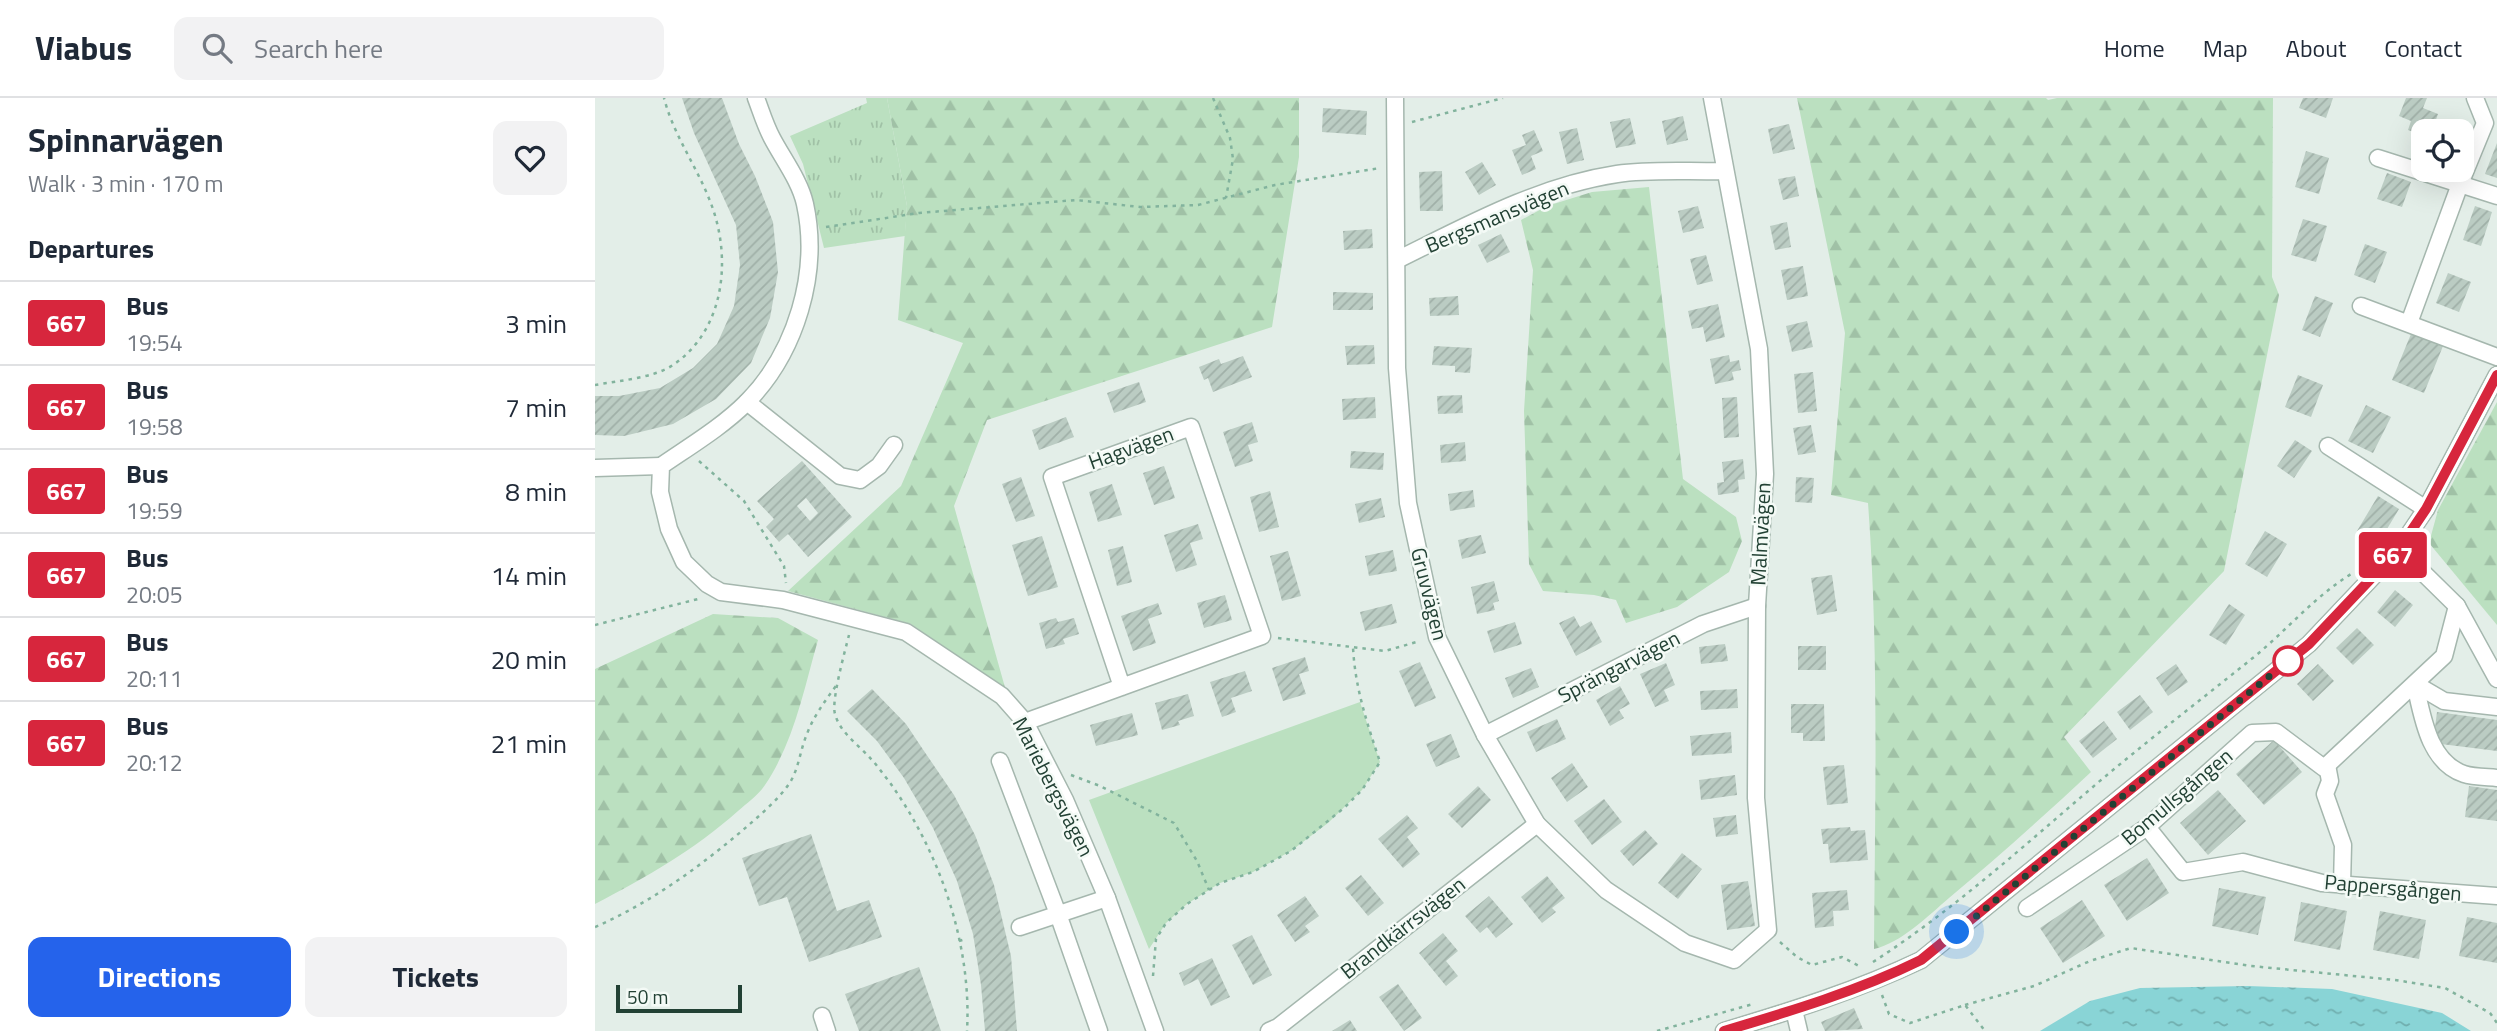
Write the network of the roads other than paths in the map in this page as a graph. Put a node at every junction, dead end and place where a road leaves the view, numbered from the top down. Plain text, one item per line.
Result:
1 (755, 98) edge
2 (1395, 98) edge
3 (1712, 98) edge
4 (2475, 98) edge
5 (2378, 158) dead end
6 (1725, 171) junction
7 (2460, 184) junction
8 (2497, 196) edge
9 (1397, 260) junction
10 (2361, 306) dead end
11 (2409, 323) junction
12 (2497, 356) edge
13 (2497, 375) edge
14 (747, 402) junction
15 (894, 445) dead end
16 (2328, 446) dead end
17 (661, 466) junction
18 (595, 468) edge
19 (2426, 509) junction
20 (2399, 549) junction
21 (1757, 606) junction
22 (2457, 606) junction
23 (2497, 679) edge
24 (2415, 684) junction
25 (1122, 687) junction
26 (2497, 707) edge
27 (1025, 722) junction
28 (1485, 735) junction
29 (1000, 761) dead end
30 (2327, 765) junction
31 (2497, 778) edge
32 (1537, 824) junction
33 (2147, 827) junction
34 (2342, 885) junction
35 (2497, 896) edge
36 (1107, 898) junction
37 (2027, 908) dead end
38 (1058, 914) junction
39 (1020, 927) dead end
40 (1734, 960) joint
41 (1794, 1010) junction
42 (1099, 1031) edge
43 (1155, 1031) edge
44 (1269, 1031) edge
45 (1724, 1031) edge
46 (1799, 1031) edge

1 - 14 street
2 - 9 street, Gruvvägen
3 - 6 street, Malmvägen
4 - 7 street
5 - 7 street
6 - 9 street, Bergsmansvägen
6 - 21 street, Malmvägen
7 - 8 street
7 - 11 street
9 - 28 street, Gruvvägen
10 - 11 street
11 - 12 street
13 - 19 street
14 - 15 street
14 - 17 street
16 - 19 street
17 - 18 street
17 - 27 street, Mariebergsvägen
19 - 20 street
20 - 22 street
20 - 41 street
21 - 28 street, Sprängarvägen
21 - 40 street, Malmvägen
22 - 23 street
22 - 24 street
24 - 26 street
24 - 30 street
24 - 31 street
25 - 25 street, Hagvägen
25 - 27 street
27 - 36 street, Mariebergsvägen
28 - 32 street, Gruvvägen
29 - 38 street
30 - 33 street, Bomullsgången
30 - 34 street
32 - 40 street, Gruvvägen
32 - 44 street, Brandkärrsvägen
33 - 34 street, Pappersgången
33 - 37 street, Bomullsgången
34 - 35 street, Pappersgången
36 - 38 street
36 - 43 street, Mariebergsvägen
38 - 39 street
38 - 42 street
41 - 45 street
41 - 46 street

